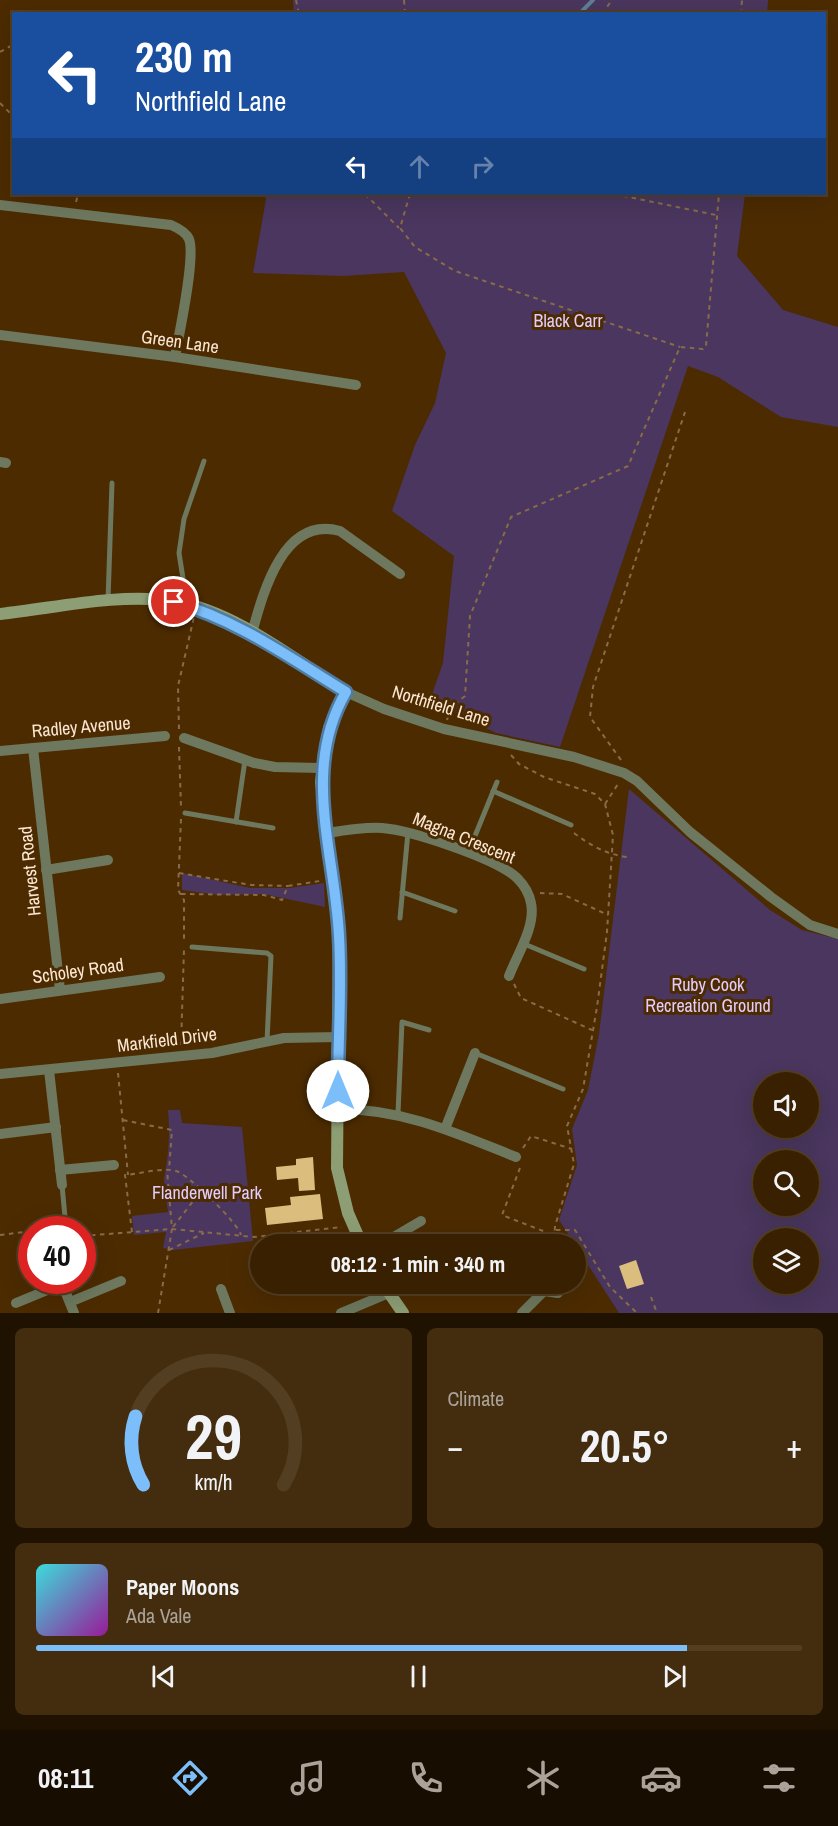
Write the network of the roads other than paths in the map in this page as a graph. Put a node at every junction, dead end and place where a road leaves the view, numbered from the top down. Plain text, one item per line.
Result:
1 (0, 205) edge
2 (0, 335) edge
3 (175, 357) junction
4 (356, 385) dead end
5 (204, 461) dead end
6 (112, 483) dead end
7 (400, 574) dead end
8 (108, 602) junction
9 (192, 607) junction
10 (0, 614) edge
11 (252, 633) junction
12 (346, 692) junction
13 (165, 736) dead end
14 (181, 739) road end
15 (33, 748) junction
16 (0, 751) edge
17 (245, 760) junction
18 (321, 768) junction
19 (496, 782) dead end
20 (493, 791) junction
21 (185, 813) dead end
22 (236, 822) junction
23 (571, 825) road end
24 (273, 828) dead end
25 (408, 832) junction
26 (328, 833) junction
27 (467, 854) junction
28 (108, 860) dead end
29 (46, 870) junction
30 (402, 892) junction
31 (455, 911) dead end
32 (400, 918) dead end
33 (838, 933) edge
34 (522, 943) junction
35 (192, 947) dead end
36 (584, 969) dead end
37 (160, 976) dead end
38 (509, 976) road end
39 (60, 990) junction
40 (0, 999) edge
41 (429, 1030) dead end
42 (338, 1037) junction
43 (267, 1041) junction
44 (475, 1053) joint
45 (49, 1070) junction
46 (0, 1074) edge
47 (563, 1089) dead end
48 (338, 1109) junction
49 (398, 1113) junction
50 (56, 1127) junction
51 (446, 1129) junction
52 (0, 1134) edge
53 (516, 1157) road end
54 (114, 1165) dead end
55 (60, 1170) junction
56 (62, 1185) joint
57 (65, 1216) edge
58 (421, 1221) dead end
59 (357, 1234) edge
60 (399, 1234) edge
61 (121, 1281) dead end
62 (221, 1289) dead end
63 (36, 1294) edge
64 (67, 1294) edge
65 (377, 1294) edge
66 (390, 1294) edge
67 (537, 1294) edge
68 (70, 1302) junction
69 (16, 1303) dead end
70 (74, 1313) edge
71 (230, 1313) edge
72 (341, 1313) edge
73 (403, 1313) edge
74 (522, 1313) edge

1 - 3 street
2 - 3 street, Green Lane
3 - 4 street, Green Lane
5 - 9 lane
6 - 8 lane
7 - 11 street
8 - 9 street, Northfield Lane
8 - 10 street, Northfield Lane
9 - 11 street, Northfield Lane
11 - 12 street, Northfield Lane
12 - 18 street
12 - 33 street, Northfield Lane
13 - 15 street, Radley Avenue
14 - 17 street
15 - 16 street, Radley Avenue
15 - 29 street, Harvest Road
17 - 18 street
17 - 22 lane
18 - 26 street
19 - 20 lane
20 - 23 lane
20 - 27 lane
21 - 22 lane
22 - 24 lane
25 - 26 street, Magna Crescent
25 - 27 street, Magna Crescent
25 - 30 lane
26 - 42 street
27 - 34 street, Magna Crescent
28 - 29 street
29 - 39 street, Harvest Road
30 - 31 lane
30 - 32 lane
34 - 36 lane
34 - 38 street
35 - 43 lane
37 - 39 street, Scholey Road
39 - 40 street, Scholey Road
41 - 49 lane
42 - 43 street, Markfield Drive
42 - 48 street
43 - 45 street, Markfield Drive
44 - 47 lane
44 - 51 street
45 - 46 street, Markfield Drive
45 - 50 street
48 - 49 street
48 - 59 street
49 - 51 street
50 - 52 street
50 - 55 street
51 - 53 street
54 - 55 street
55 - 56 street
56 - 57 lane
58 - 60 street
61 - 68 street
62 - 71 street
63 - 69 street
64 - 68 street
65 - 72 street
66 - 73 street
67 - 74 street
68 - 70 street

